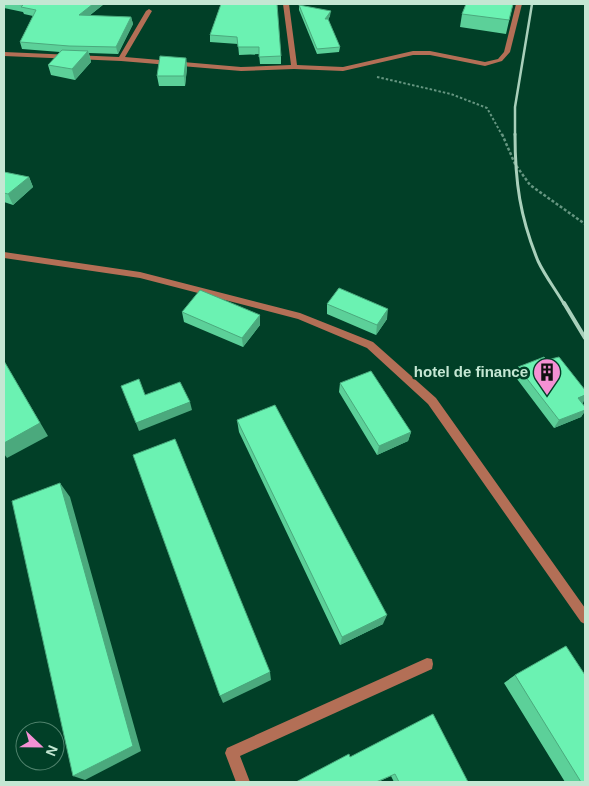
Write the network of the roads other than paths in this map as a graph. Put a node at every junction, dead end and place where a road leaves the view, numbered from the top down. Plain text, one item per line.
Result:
1 (286, 4) edge
2 (519, 4) edge
3 (149, 11) dead end
4 (4, 54) edge
5 (121, 59) junction
6 (294, 67) junction
7 (4, 255) edge
8 (585, 618) edge
9 (427, 664) dead end
10 (243, 782) edge

1 - 6 street
2 - 6 street
3 - 5 street
4 - 5 street
5 - 6 street
7 - 8 street
9 - 10 street

